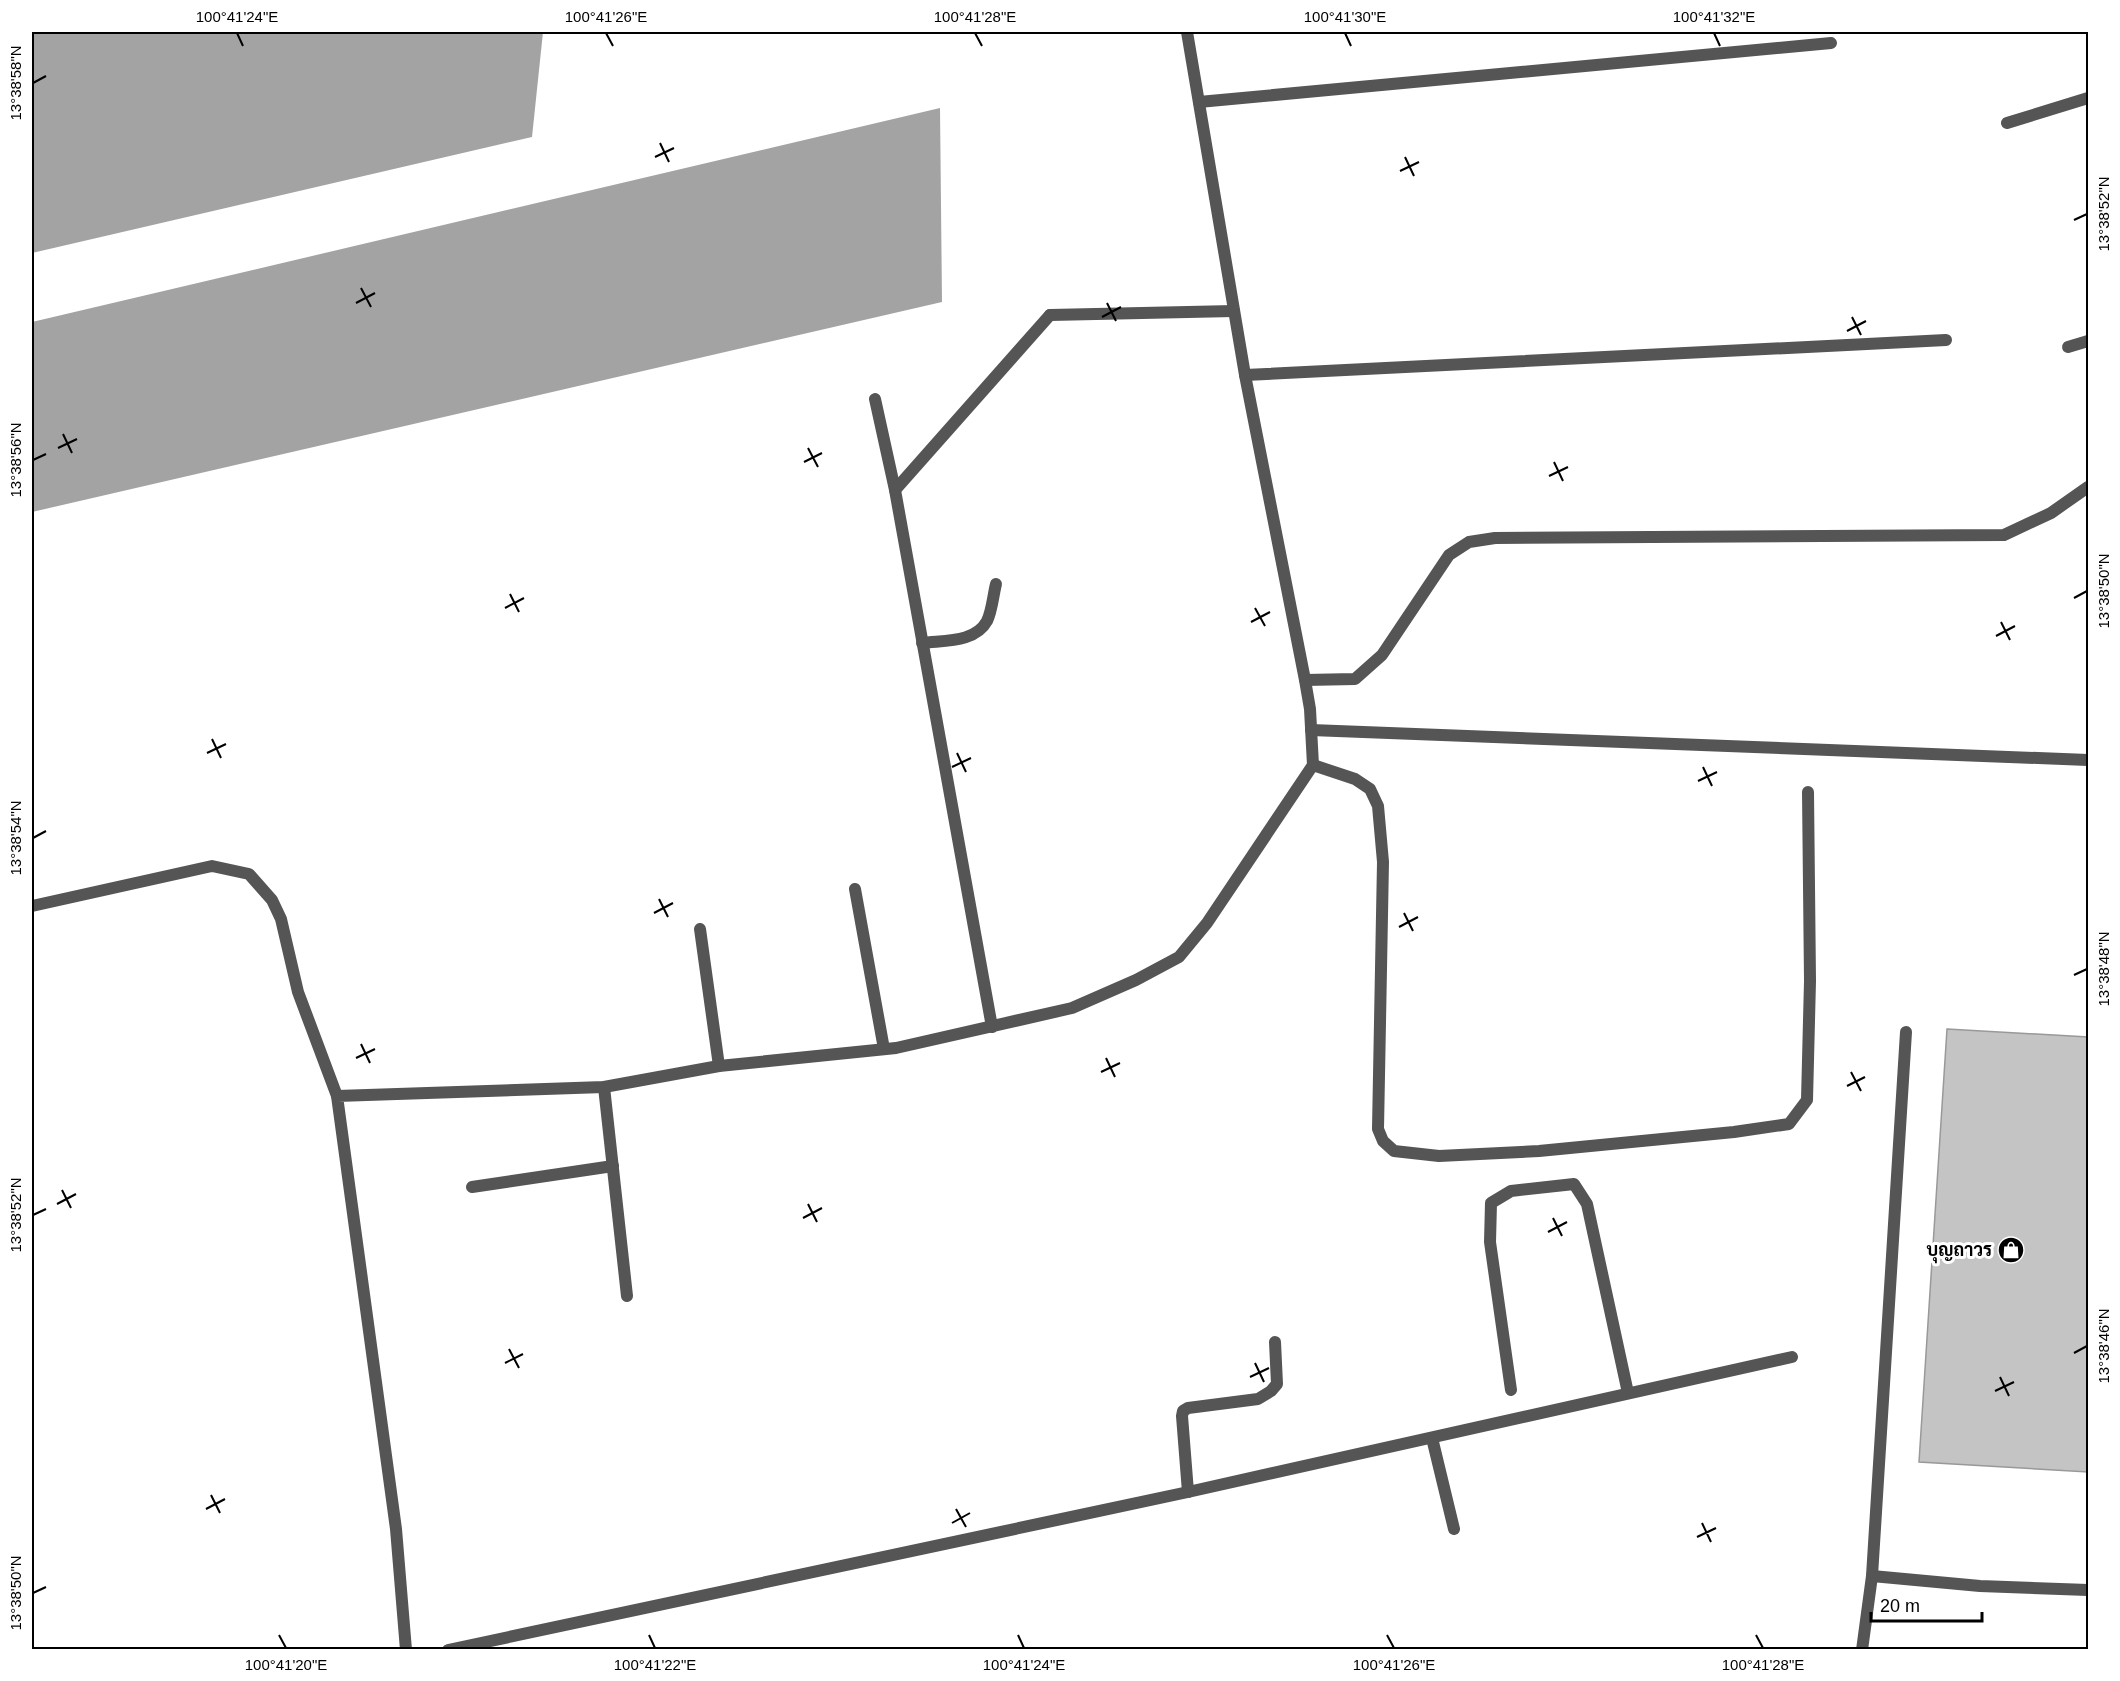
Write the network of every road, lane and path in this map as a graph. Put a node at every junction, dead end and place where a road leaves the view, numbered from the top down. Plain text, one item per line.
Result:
1 (1187, 32) edge
2 (1831, 43) dead end
3 (2088, 98) edge
4 (1199, 102) junction
5 (2007, 123) dead end
6 (1234, 312) junction
7 (1946, 340) dead end
8 (2088, 341) edge
9 (2068, 347) dead end
10 (1245, 375) junction
11 (875, 399) dead end
12 (2088, 487) edge
13 (895, 490) junction
14 (996, 584) dead end
15 (922, 643) junction
16 (1305, 680) junction
17 (1311, 730) junction
18 (2088, 760) edge
19 (1313, 765) junction
20 (1808, 792) dead end
21 (855, 889) dead end
22 (32, 906) edge
23 (700, 929) dead end
24 (992, 1027) junction
25 (1906, 1032) dead end
26 (884, 1049) junction
27 (719, 1066) junction
28 (604, 1087) junction
29 (337, 1096) junction
30 (613, 1166) junction
31 (472, 1187) dead end
32 (627, 1296) dead end
33 (1275, 1342) dead end
34 (1792, 1357) dead end
35 (1511, 1390) dead end
36 (1628, 1393) junction
37 (1432, 1438) junction
38 (1188, 1492) junction
39 (1454, 1529) dead end
40 (1872, 1576) junction
41 (2088, 1590) edge
42 (406, 1650) edge
43 (448, 1650) edge
44 (1862, 1650) edge

1 - 4 street
2 - 4 street
3 - 5 street
4 - 6 street
6 - 10 street
6 - 13 street
7 - 10 street
8 - 9 street
10 - 16 street
11 - 13 street
12 - 16 street
13 - 15 street
14 - 15 street
15 - 24 street
16 - 17 street
17 - 18 street
17 - 19 street
19 - 20 street
19 - 24 street
21 - 26 street
22 - 29 street
23 - 27 street
24 - 26 street
25 - 40 street
26 - 27 street
27 - 28 street
28 - 29 street
28 - 30 street
29 - 42 street
30 - 31 street
30 - 32 street
33 - 38 street
34 - 36 street
35 - 36 street
36 - 37 street
37 - 38 street
37 - 39 street
38 - 43 street
40 - 41 street
40 - 44 street

